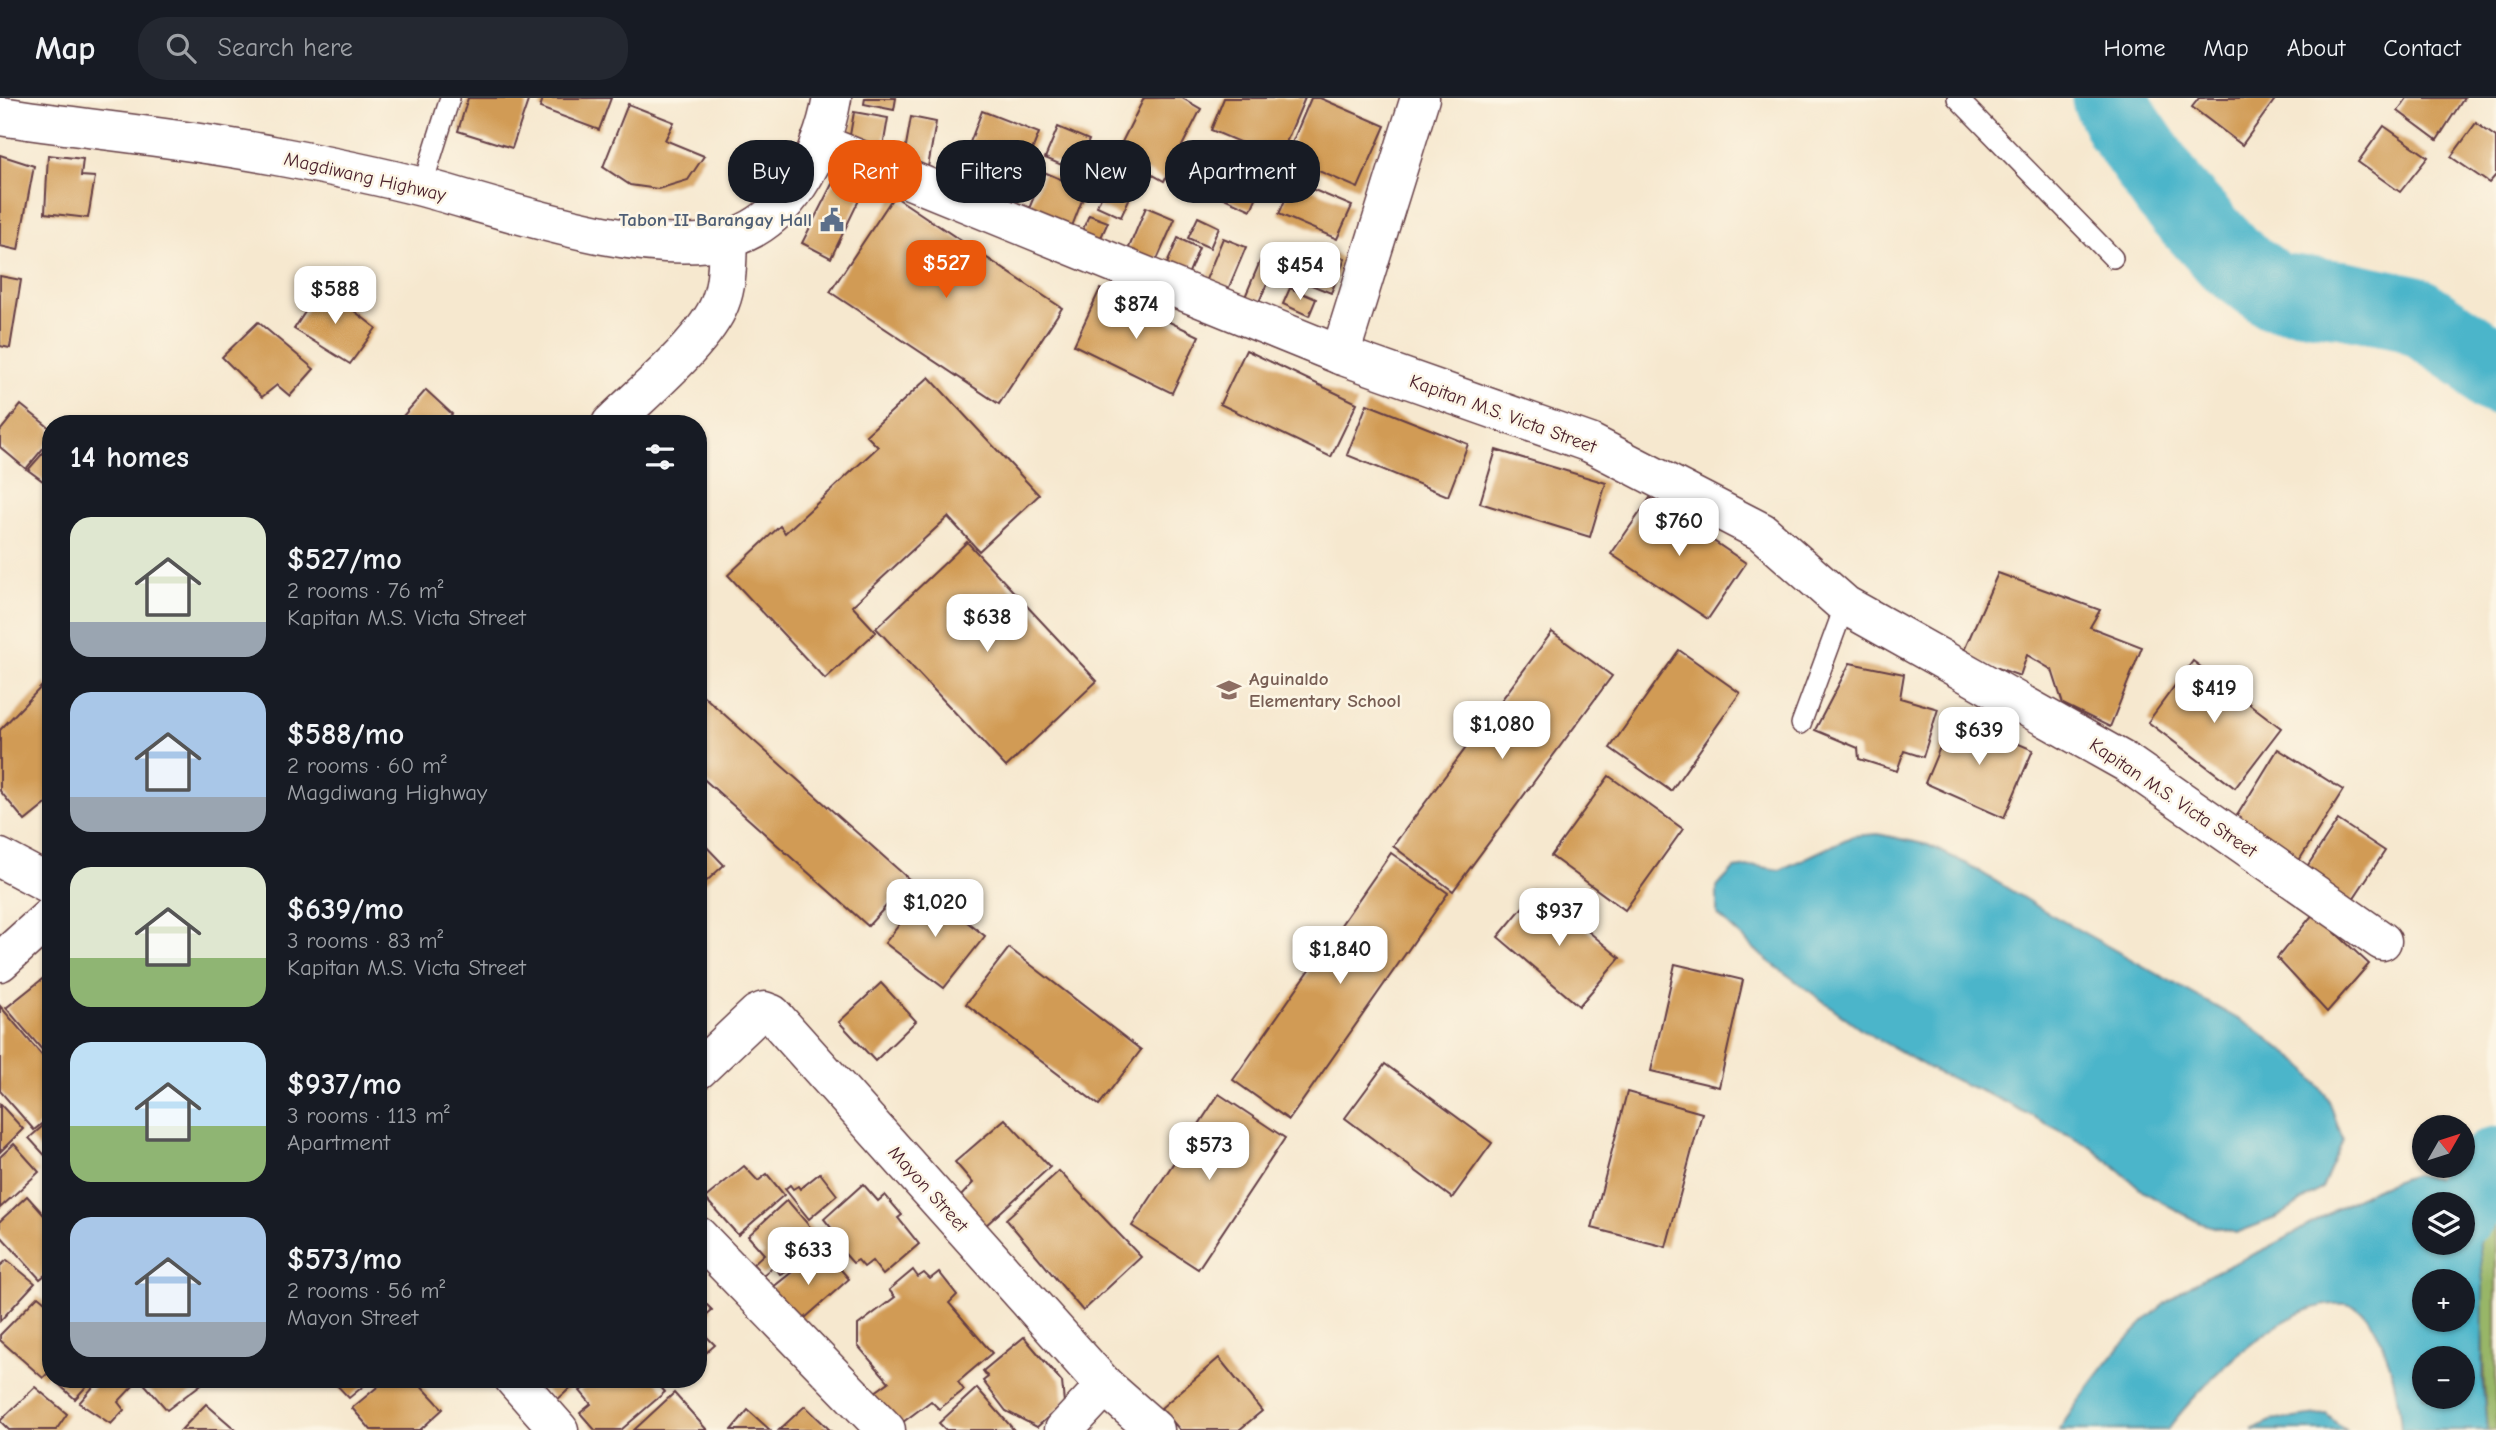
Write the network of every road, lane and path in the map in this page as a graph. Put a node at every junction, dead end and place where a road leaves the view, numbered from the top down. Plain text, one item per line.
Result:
1 (450, 98) edge
2 (832, 98) edge
3 (1420, 98) edge
4 (1957, 98) edge
5 (0, 116) edge
6 (819, 143) junction
7 (422, 187) junction
8 (728, 239) junction
9 (2113, 258) dead end
10 (1340, 355) junction
11 (620, 415) edge
12 (1845, 606) junction
13 (1801, 724) dead end
14 (0, 858) edge
15 (42, 881) edge
16 (42, 924) edge
17 (2382, 941) dead end
18 (0, 962) edge
19 (707, 1061) edge
20 (707, 1245) edge
21 (1105, 1386) junction
22 (522, 1388) edge
23 (559, 1430) edge
24 (886, 1430) edge
25 (1064, 1430) edge
26 (1155, 1430) edge

1 - 7 lane
2 - 6 street, Magdiwang Highway
3 - 10 street
4 - 9 lane
5 - 7 street, Magdiwang Highway
6 - 8 street, Magdiwang Highway
6 - 10 street, Kapitan M.S. Victa Street
7 - 8 street, Magdiwang Highway
8 - 11 street
10 - 12 street, Kapitan M.S. Victa Street
12 - 13 lane
12 - 17 street, Kapitan M.S. Victa Street
14 - 15 street
16 - 18 street
19 - 21 street, Mayon Street
20 - 24 street
21 - 25 street
21 - 26 street, Mayon Street
22 - 23 street

